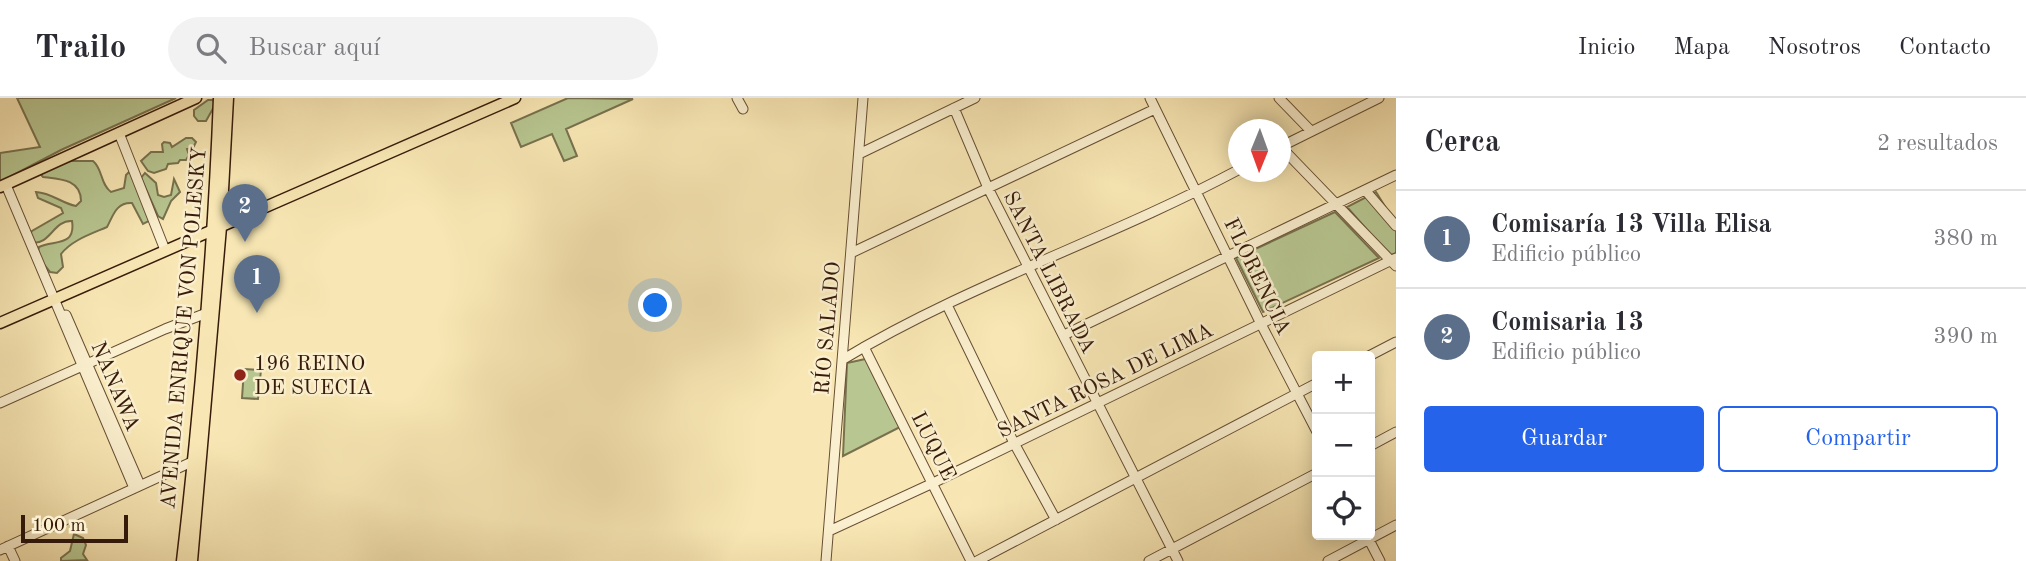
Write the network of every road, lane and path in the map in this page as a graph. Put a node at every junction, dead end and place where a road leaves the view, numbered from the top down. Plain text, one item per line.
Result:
1 (196, 98) edge
2 (219, 98) edge
3 (228, 98) edge
4 (498, 98) edge
5 (515, 98) edge
6 (737, 98) edge
7 (863, 98) edge
8 (975, 98) edge
9 (1150, 98) edge
10 (1279, 98) edge
11 (1378, 98) edge
12 (954, 108) junction
13 (743, 109) dead end
14 (1155, 110) junction
15 (1311, 131) junction
16 (119, 133) junction
17 (1291, 142) edge
18 (859, 154) junction
19 (1291, 157) edge
20 (1228, 175) edge
21 (1396, 176) edge
22 (3, 186) edge
23 (988, 188) junction
24 (1365, 191) junction
25 (1197, 192) junction
26 (1336, 204) junction
27 (217, 226) junction
28 (1396, 226) edge
29 (165, 250) junction
30 (851, 253) junction
31 (1228, 256) junction
32 (1394, 262) edge
33 (1028, 267) junction
34 (56, 302) junction
35 (947, 305) junction
36 (210, 312) junction
37 (0, 323) edge
38 (1261, 324) junction
39 (1064, 335) junction
40 (1396, 342) edge
41 (864, 347) junction
42 (1375, 353) edge
43 (842, 360) junction
44 (85, 366) junction
45 (1312, 386) edge
46 (1296, 394) junction
47 (0, 402) edge
48 (1097, 404) junction
49 (1312, 423) edge
50 (1396, 432) edge
51 (1014, 443) junction
52 (1375, 443) edge
53 (197, 459) junction
54 (1312, 476) edge
55 (1136, 479) junction
56 (933, 483) junction
57 (137, 487) junction
58 (1056, 520) junction
59 (1396, 525) edge
60 (828, 531) junction
61 (1375, 534) edge
62 (1362, 540) edge
63 (1369, 540) edge
64 (4, 548) edge
65 (1172, 549) junction
66 (15, 561) edge
67 (182, 561) edge
68 (192, 561) edge
69 (826, 561) edge
70 (971, 561) edge
71 (977, 561) edge
72 (1149, 561) edge
73 (1178, 561) edge
74 (1328, 561) edge
75 (1380, 561) edge

1 - 16 main road
2 - 27 main road, AVENIDA ENRIQUE VON POLESKY
3 - 27 main road, AVENIDA ENRIQUE VON POLESKY
4 - 27 main road
5 - 27 main road
6 - 13 street
7 - 18 street, RÍO SALADO
8 - 12 street
9 - 14 street, FLORENCIA
10 - 15 street
11 - 15 street
12 - 18 street
12 - 23 street, SANTA LIBRADA
14 - 23 street
14 - 25 street, FLORENCIA
15 - 17 street
16 - 22 main road
16 - 29 street
18 - 30 street, RÍO SALADO
19 - 26 street
20 - 25 street
21 - 24 street
22 - 34 street, NANAWA
23 - 30 street
23 - 33 street, SANTA LIBRADA
24 - 26 street
24 - 28 street
25 - 31 street, FLORENCIA
25 - 33 street
26 - 31 street
26 - 32 street
27 - 29 main road
27 - 36 main road, AVENIDA ENRIQUE VON POLESKY
29 - 34 main road
30 - 43 street, RÍO SALADO
31 - 38 street, FLORENCIA
31 - 39 street
32 - 38 street, SANTA ROSA DE LIMA
33 - 35 street
33 - 39 street, SANTA LIBRADA
34 - 37 main road
34 - 44 street, NANAWA
35 - 41 street
35 - 51 street
36 - 44 street
36 - 53 main road, AVENIDA ENRIQUE VON POLESKY
38 - 46 street, FLORENCIA
38 - 48 street, SANTA ROSA DE LIMA
39 - 48 street, SANTA LIBRADA
40 - 42 street
41 - 43 street
41 - 56 street, LUQUE
43 - 60 street, RÍO SALADO
44 - 47 street
44 - 57 street, NANAWA
45 - 46 street
46 - 49 street, FLORENCIA
46 - 55 street
48 - 51 street, SANTA ROSA DE LIMA
48 - 55 street, SANTA LIBRADA
50 - 52 street
51 - 56 street, SANTA ROSA DE LIMA
51 - 58 street
53 - 57 street
53 - 67 main road, AVENIDA ENRIQUE VON POLESKY
53 - 68 main road, AVENIDA ENRIQUE VON POLESKY
54 - 65 street
55 - 58 street
55 - 65 street, SANTA LIBRADA
56 - 60 street, SANTA ROSA DE LIMA
56 - 70 street, LUQUE
57 - 64 street
58 - 71 street
59 - 61 street
60 - 69 street, RÍO SALADO
62 - 74 street
63 - 75 street
64 - 66 street
65 - 72 street
65 - 73 street, SANTA LIBRADA

